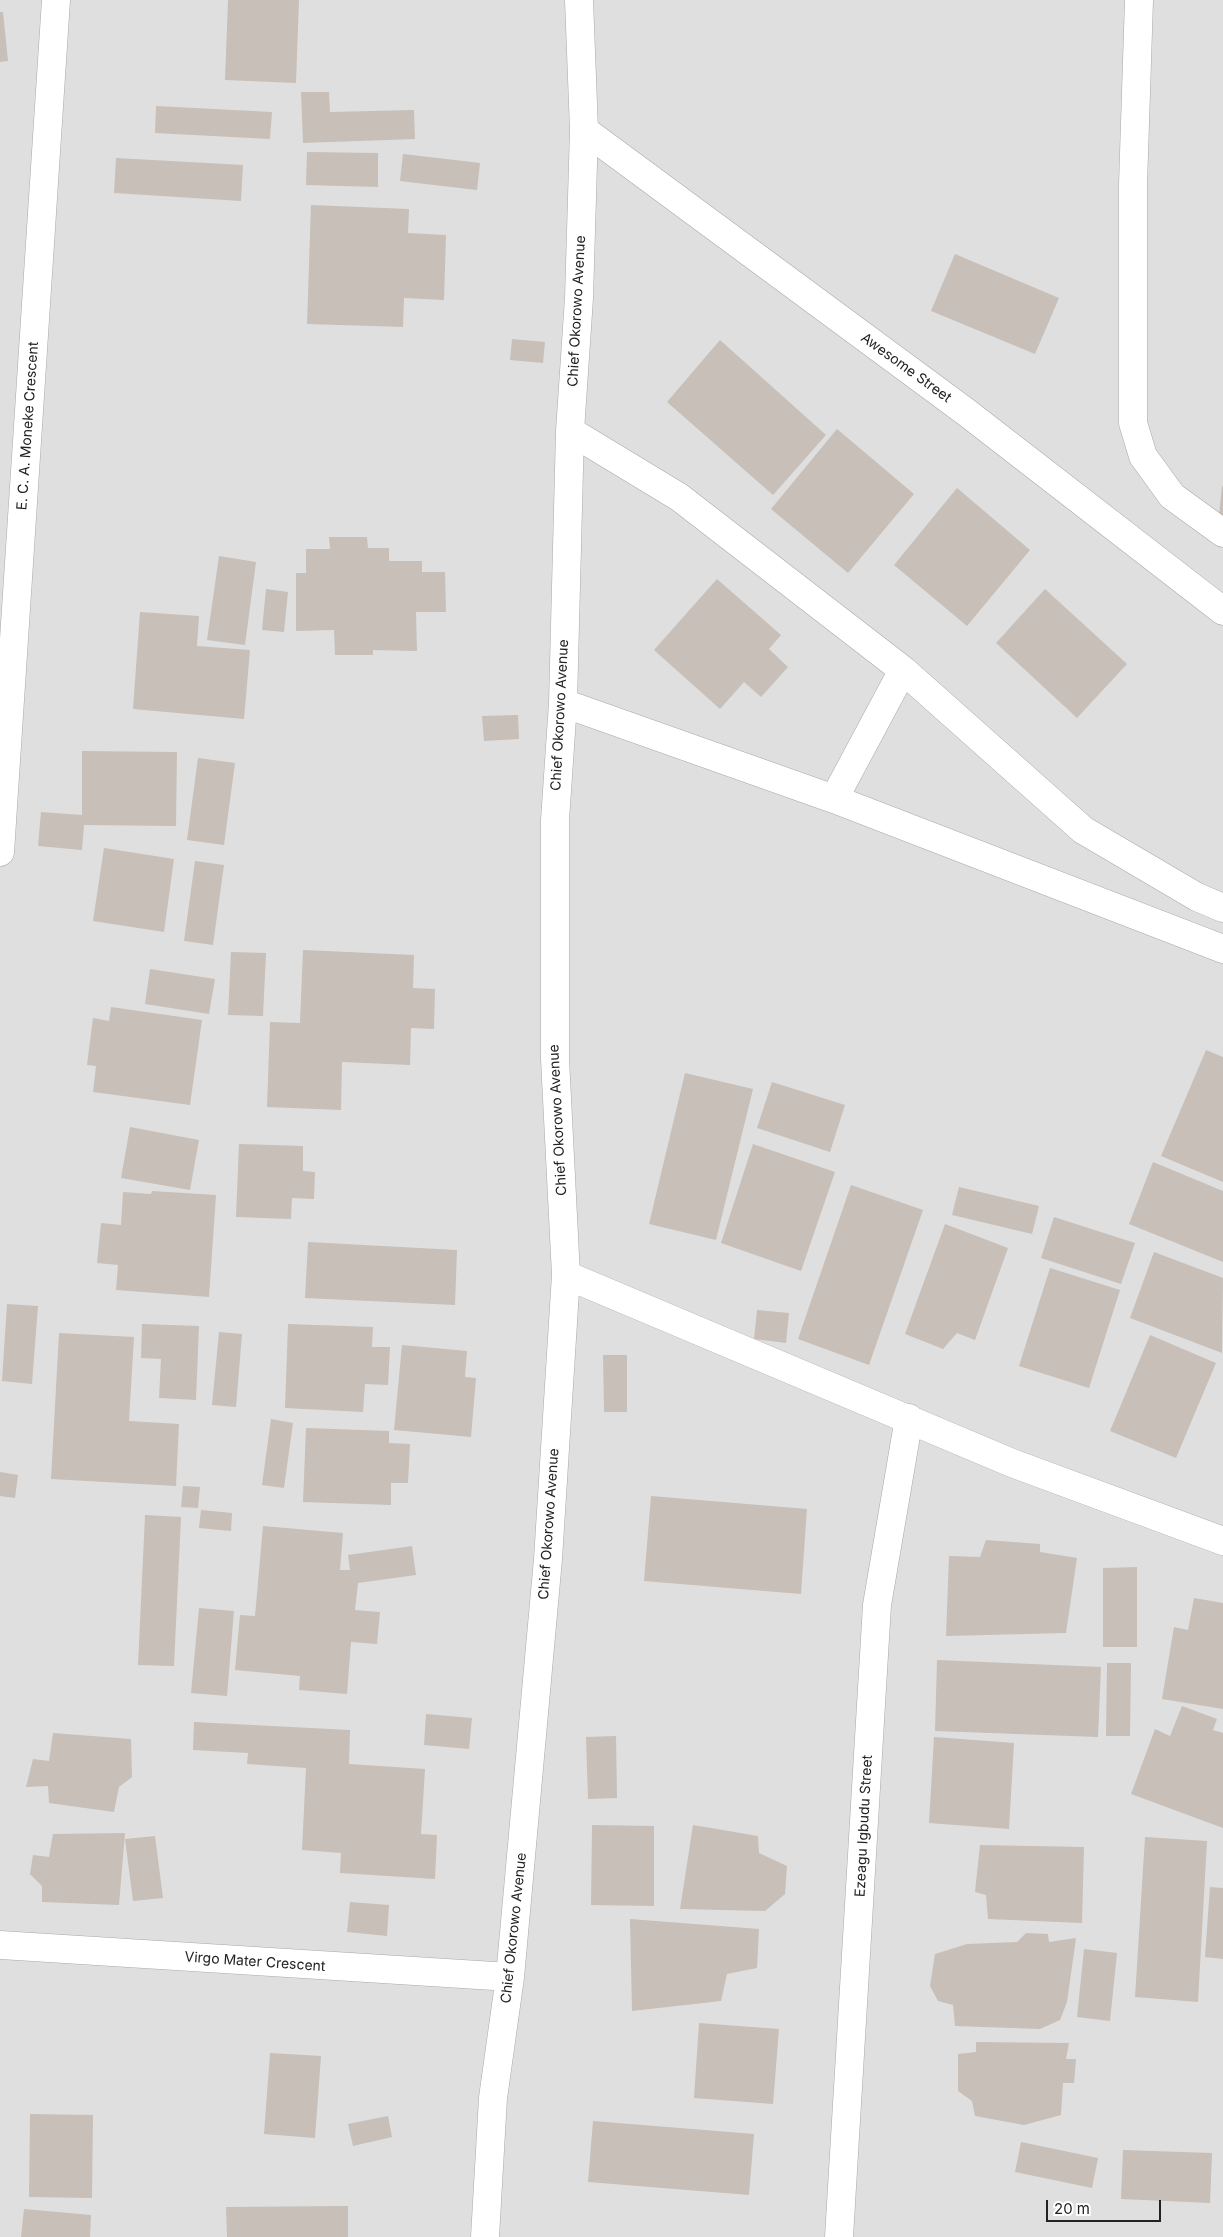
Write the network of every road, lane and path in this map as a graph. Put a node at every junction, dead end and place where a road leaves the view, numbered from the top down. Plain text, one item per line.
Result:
1 (56, 0) edge
2 (579, 0) edge
3 (1139, 0) edge
4 (584, 130) junction
5 (570, 431) junction
6 (1223, 533) edge
7 (1223, 612) edge
8 (903, 670) junction
9 (563, 703) junction
10 (834, 799) junction
11 (0, 852) edge
12 (1223, 908) edge
13 (1223, 949) edge
14 (566, 1275) junction
15 (909, 1418) junction
16 (1223, 1541) edge
17 (0, 1945) edge
18 (510, 1977) junction
19 (485, 2237) edge
20 (840, 2237) edge

1 - 11 street, E. C. A. Moneke Crescent
2 - 4 street, Chief Okorowo Avenue
3 - 6 street
4 - 5 street, Chief Okorowo Avenue
4 - 7 street, Awesome Street
5 - 8 street
5 - 9 street, Chief Okorowo Avenue
8 - 10 street
8 - 12 street
9 - 10 street
9 - 14 street, Chief Okorowo Avenue
10 - 13 street
14 - 15 street
14 - 18 street, Chief Okorowo Avenue
15 - 16 street
15 - 20 street, Ezeagu Igbudu Street
17 - 18 street, Virgo Mater Crescent
18 - 19 street, Chief Okorowo Avenue

